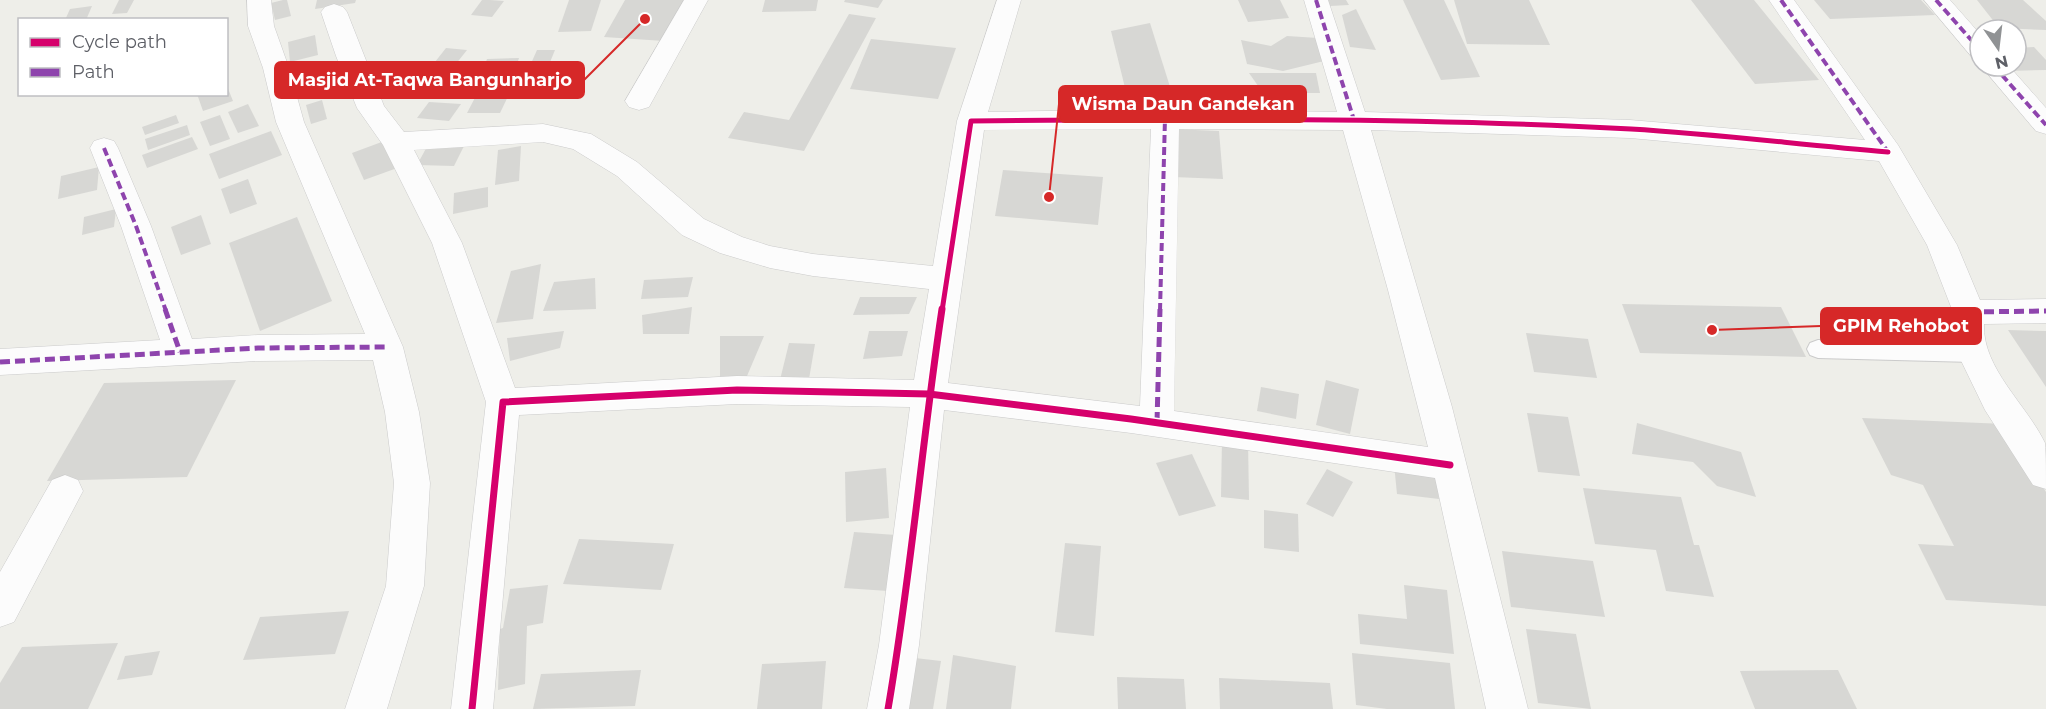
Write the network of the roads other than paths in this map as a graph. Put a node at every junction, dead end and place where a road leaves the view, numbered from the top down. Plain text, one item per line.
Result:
1 (259, 0) edge
2 (696, 0) edge
3 (1009, 0) edge
4 (1316, 0) edge
5 (1781, 0) edge
6 (1936, 0) edge
7 (334, 12) dead end
8 (1968, 36) edge
9 (2005, 78) edge
10 (639, 101) dead end
11 (1165, 118) junction
12 (1354, 120) junction
13 (971, 121) junction
14 (2046, 125) edge
15 (396, 142) junction
16 (104, 148) dead end
17 (1888, 152) junction
18 (947, 279) junction
19 (2046, 311) edge
20 (1969, 312) junction
21 (387, 347) junction
22 (1818, 349) dead end
23 (180, 352) junction
24 (1973, 353) junction
25 (0, 362) edge
26 (929, 394) junction
27 (504, 402) junction
28 (1157, 422) junction
29 (1449, 465) junction
30 (2046, 474) edge
31 (65, 491) dead end
32 (0, 609) edge
33 (366, 709) edge
34 (472, 709) edge
35 (888, 709) edge
36 (1506, 709) edge

1 - 21 street
2 - 10 street
3 - 13 street
4 - 12 street
5 - 17 street
6 - 8 street
7 - 15 street
9 - 14 street
11 - 12 street
11 - 13 street
11 - 28 street
12 - 17 street
12 - 29 street
13 - 18 street
15 - 18 street
15 - 27 street
16 - 23 street
17 - 20 street
18 - 26 street
19 - 20 street
20 - 24 street
21 - 23 street
21 - 33 street
22 - 24 lane
23 - 25 street
24 - 30 street
26 - 27 street
26 - 28 street
26 - 35 street
27 - 34 street
28 - 29 street
29 - 36 street
31 - 32 street

